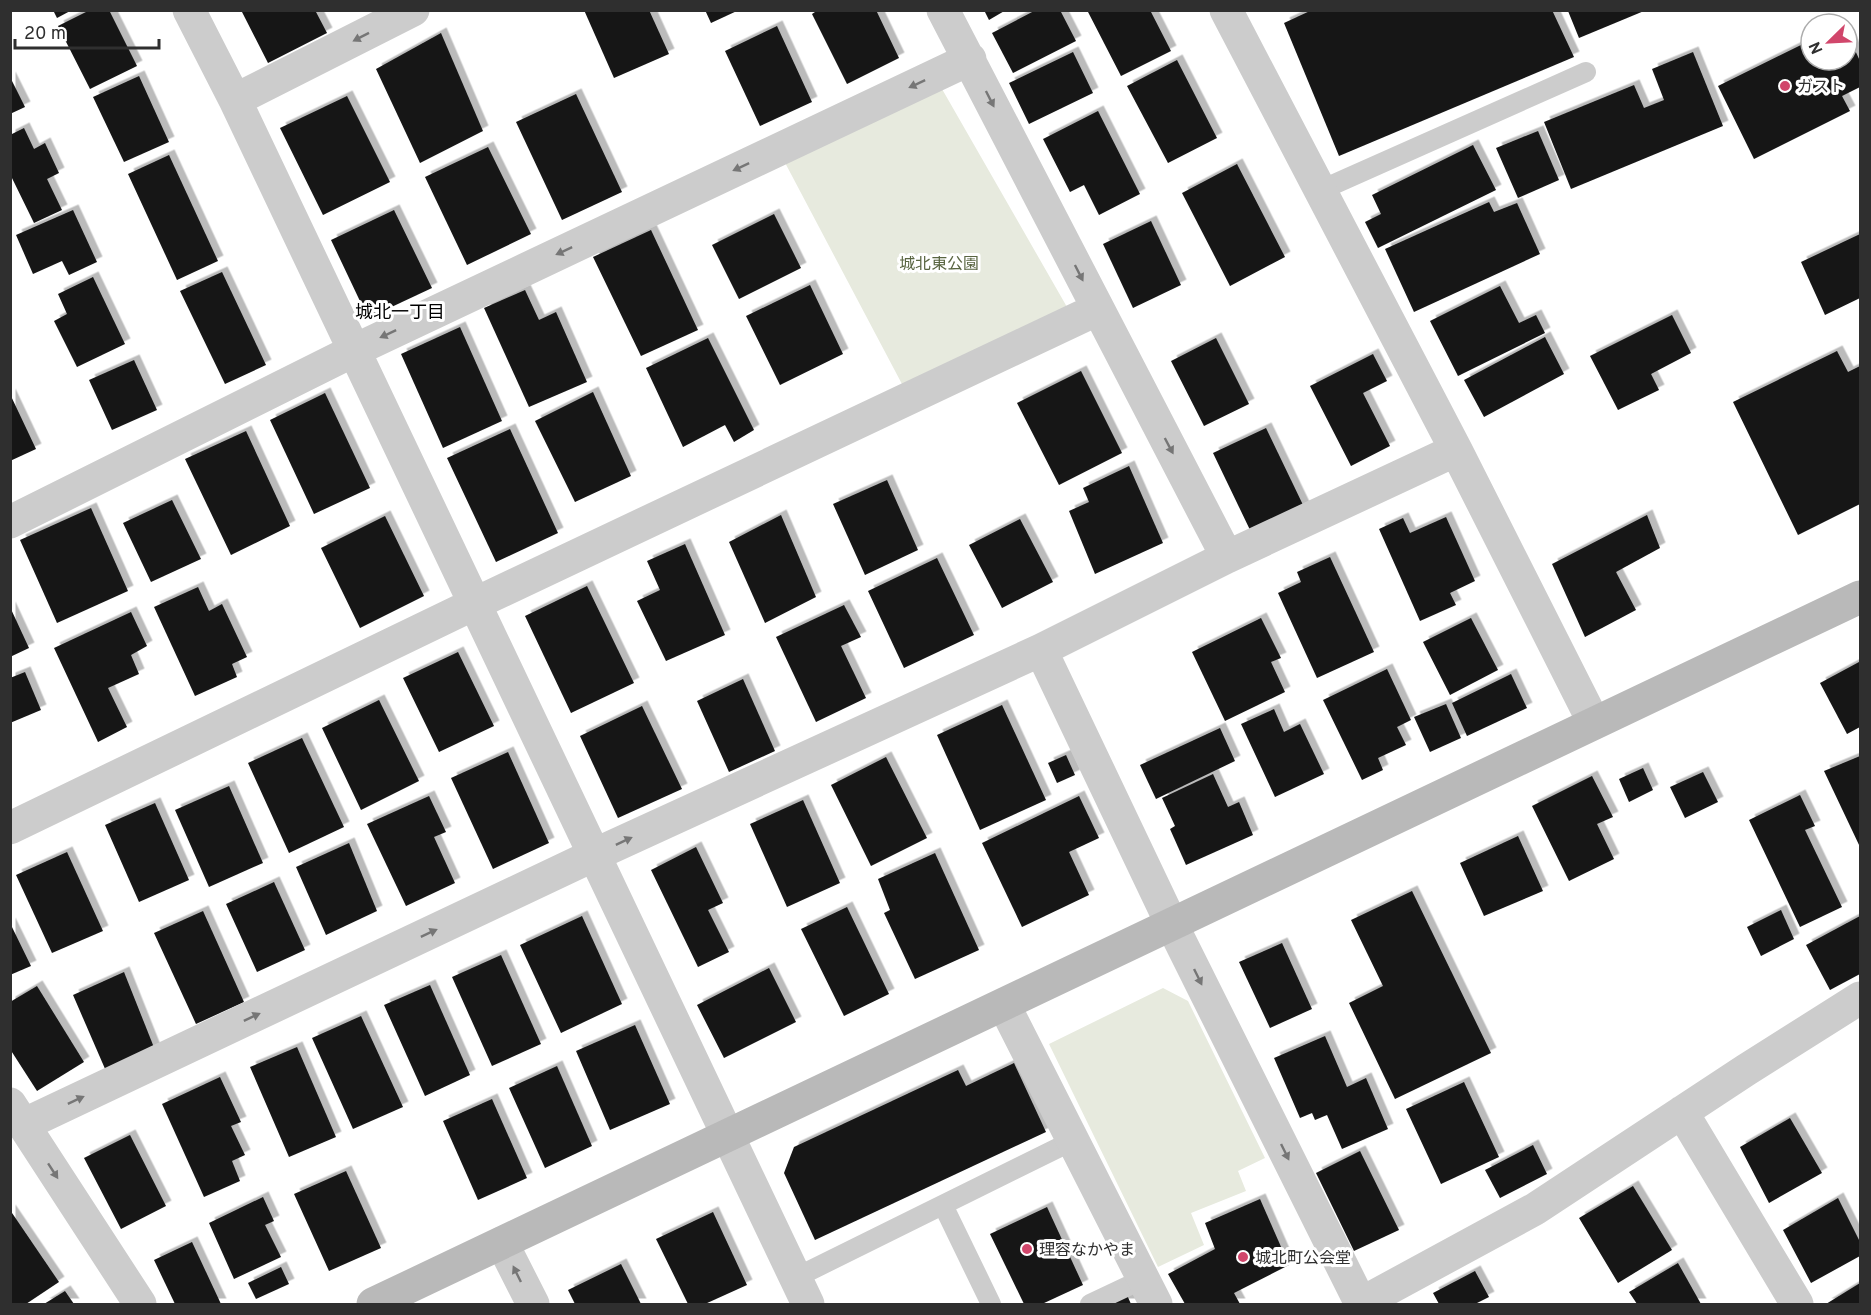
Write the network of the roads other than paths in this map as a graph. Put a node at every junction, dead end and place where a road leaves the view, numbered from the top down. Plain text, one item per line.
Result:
1 (189, 10) edge
2 (413, 10) edge
3 (943, 10) edge
4 (1226, 10) edge
5 (970, 59) junction
6 (1586, 72) dead end
7 (235, 100) junction
8 (1321, 190) junction
9 (1098, 309) junction
10 (353, 351) junction
11 (1456, 450) junction
12 (10, 522) edge
13 (1227, 557) junction
14 (1860, 597) edge
15 (474, 604) junction
16 (1041, 650) junction
17 (1594, 723) junction
18 (10, 828) edge
19 (594, 855) junction
20 (1172, 925) junction
21 (1860, 998) edge
22 (1004, 1005) junction
23 (1682, 1112) junction
24 (17, 1115) edge
25 (728, 1137) junction
26 (1072, 1142) junction
27 (943, 1205) junction
28 (502, 1243) junction
29 (801, 1291) edge
30 (1149, 1292) edge
31 (1360, 1304) edge
32 (140, 1305) edge
33 (373, 1305) edge
34 (533, 1305) edge
35 (991, 1305) edge
36 (1090, 1305) edge
37 (1797, 1305) edge

1 - 7 street
2 -> 7 street
3 - 5 street
4 - 8 street
5 -> 9 street
5 -> 10 street
6 - 8 lane
7 - 10 street
8 - 11 street
9 -> 13 street
9 - 15 street
10 - 12 street
10 - 15 street
11 - 13 street
11 - 17 street
13 - 16 street
14 - 17 street
15 - 18 street
15 - 19 street
19 -> 16 street
16 - 20 street
17 - 20 street
24 -> 19 street
19 - 25 street
20 - 22 street
20 -> 31 street
21 - 23 street
22 - 25 street
22 - 26 street
23 - 31 street
23 - 37 street
24 -> 32 street
25 - 28 street
25 - 29 street
26 - 27 lane
26 - 30 street
27 - 29 lane
27 - 35 lane
28 - 33 street
34 -> 28 street
30 - 36 lane

